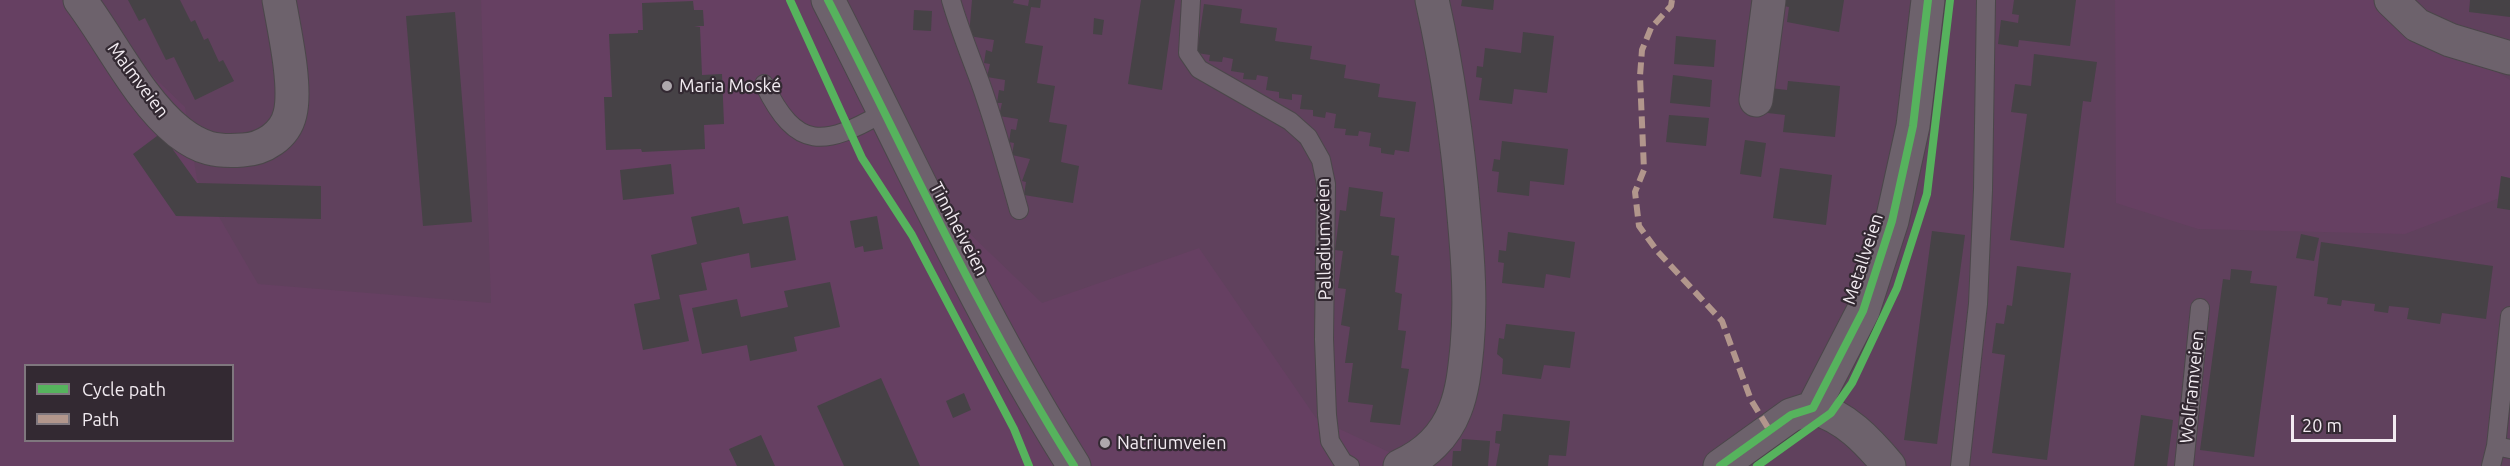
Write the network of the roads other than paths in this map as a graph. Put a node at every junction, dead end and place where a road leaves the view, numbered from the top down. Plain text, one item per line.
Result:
1 (80, 0) edge
2 (279, 0) edge
3 (828, 0) edge
4 (951, 0) edge
5 (1191, 0) edge
6 (1432, 0) edge
7 (1769, 0) edge
8 (1928, 0) edge
9 (1986, 0) edge
10 (2391, 0) edge
11 (2510, 58) edge
12 (764, 84) dead end
13 (1756, 100) dead end
14 (883, 113) junction
15 (1019, 210) dead end
16 (2200, 308) dead end
17 (2510, 316) edge
18 (1813, 408) junction
19 (2503, 447) edge
20 (1074, 466) edge
21 (1350, 466) edge
22 (1400, 466) edge
23 (1720, 466) edge
24 (1889, 466) edge
25 (1960, 466) edge
26 (2184, 466) edge
27 (2491, 466) edge

1 - 2 street, Malmveien
3 - 14 street, Tinnheiveien
4 - 15 lane
5 - 21 lane, Palladiumveien
6 - 22 street
7 - 13 street
8 - 18 street, Metallveien
9 - 25 lane
10 - 11 street
12 - 14 lane
14 - 20 street, Tinnheiveien
16 - 26 lane, Wolframveien
17 - 19 lane
18 - 23 street
18 - 24 street
19 - 27 lane

